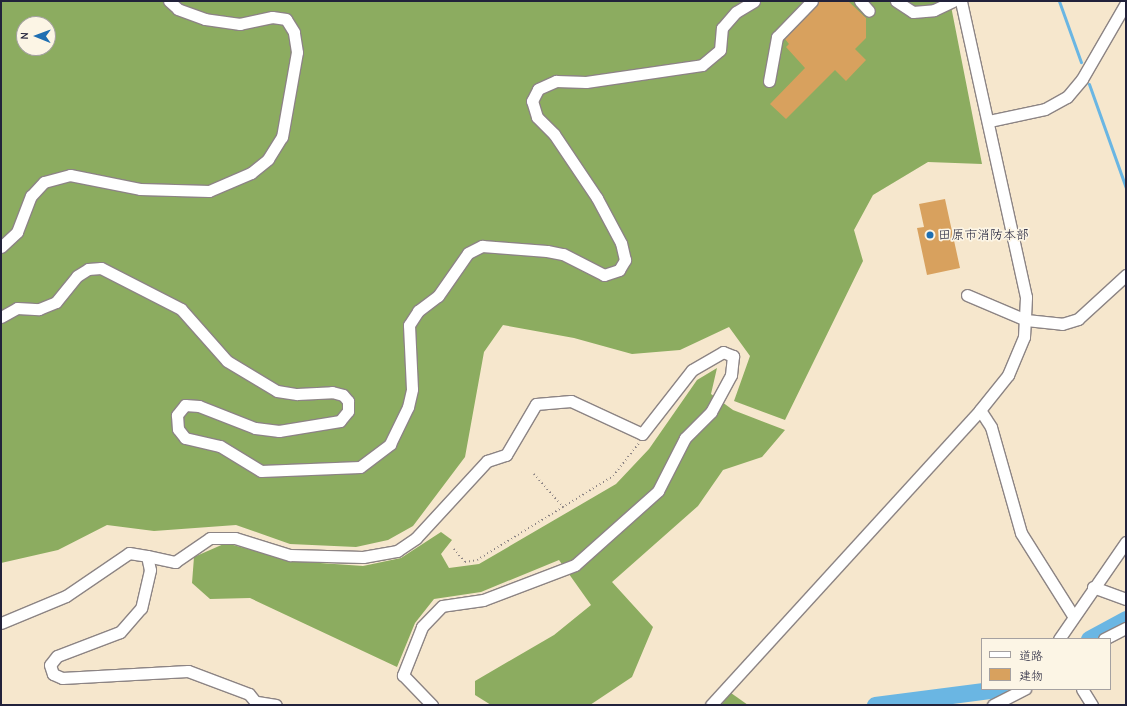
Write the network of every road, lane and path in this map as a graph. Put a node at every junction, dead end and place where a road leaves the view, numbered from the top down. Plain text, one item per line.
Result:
1 (169, 1) edge
2 (754, 1) edge
3 (812, 1) edge
4 (860, 1) edge
5 (896, 1) edge
6 (953, 1) edge
7 (961, 1) edge
8 (1126, 4) edge
9 (869, 11) dead end
10 (769, 81) dead end
11 (989, 121) junction
12 (1, 247) edge
13 (1126, 275) edge
14 (967, 295) dead end
15 (1, 317) edge
16 (1026, 320) junction
17 (980, 410) junction
18 (642, 434) junction
19 (534, 474) dead end
20 (564, 508) junction
21 (1126, 542) edge
22 (454, 549) dead end
23 (147, 556) junction
24 (1094, 587) junction
25 (1126, 599) edge
26 (1074, 617) junction
27 (1, 623) edge
28 (1126, 628) edge
29 (1060, 638) edge
30 (1106, 638) edge
31 (1023, 690) edge
32 (1083, 690) edge
33 (258, 703) edge
34 (276, 705) edge
35 (432, 705) edge
36 (711, 705) edge
37 (993, 705) edge
38 (1092, 705) edge

1 - 12 street
2 - 15 street
3 - 10 street
4 - 9 street
5 - 6 street
7 - 11 street
8 - 11 street
11 - 16 street
13 - 16 street
14 - 16 street
16 - 17 street
17 - 26 street
17 - 36 street
18 - 20 path
18 - 23 street
18 - 35 street
19 - 20 path
20 - 22 path
21 - 24 street
23 - 27 street
23 - 33 street
24 - 25 street
24 - 26 street
26 - 29 street
28 - 30 street
31 - 37 street
32 - 38 street
33 - 34 street

